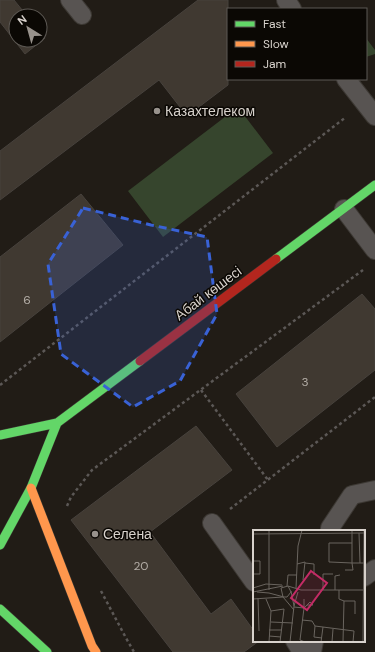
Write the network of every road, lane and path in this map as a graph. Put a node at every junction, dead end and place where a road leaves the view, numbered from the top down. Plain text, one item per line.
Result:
1 (70, 0) edge
2 (82, 14) dead end
3 (347, 80) edge
4 (370, 110) edge
5 (375, 185) edge
6 (344, 209) junction
7 (372, 258) edge
8 (0, 385) edge
9 (201, 390) junction
10 (375, 397) edge
11 (57, 424) junction
12 (0, 435) edge
13 (268, 480) junction
14 (31, 488) junction
15 (375, 490) edge
16 (65, 510) dead end
17 (212, 523) joint
18 (330, 530) edge
19 (0, 545) edge
20 (375, 569) edge
21 (365, 576) edge
22 (253, 581) edge
23 (101, 591) dead end
24 (0, 609) edge
25 (296, 642) edge
26 (314, 642) edge
27 (47, 652) edge
28 (96, 652) edge
29 (134, 652) edge
30 (302, 652) edge
31 (312, 652) edge

1 - 2 lane
3 - 4 lane
4 - 8 path
5 - 6 main road, Абай көшесі
6 - 7 lane
6 - 11 main road, Абай көшесі
7 - 9 path
9 - 13 path
9 - 16 path
10 - 13 path
11 - 12 main road
11 - 14 main road
13 - 17 path
14 - 19 main road
14 - 28 main road
15 - 18 lane
17 - 22 lane
20 - 21 lane
23 - 29 path
24 - 27 main road
25 - 30 lane
26 - 31 lane

